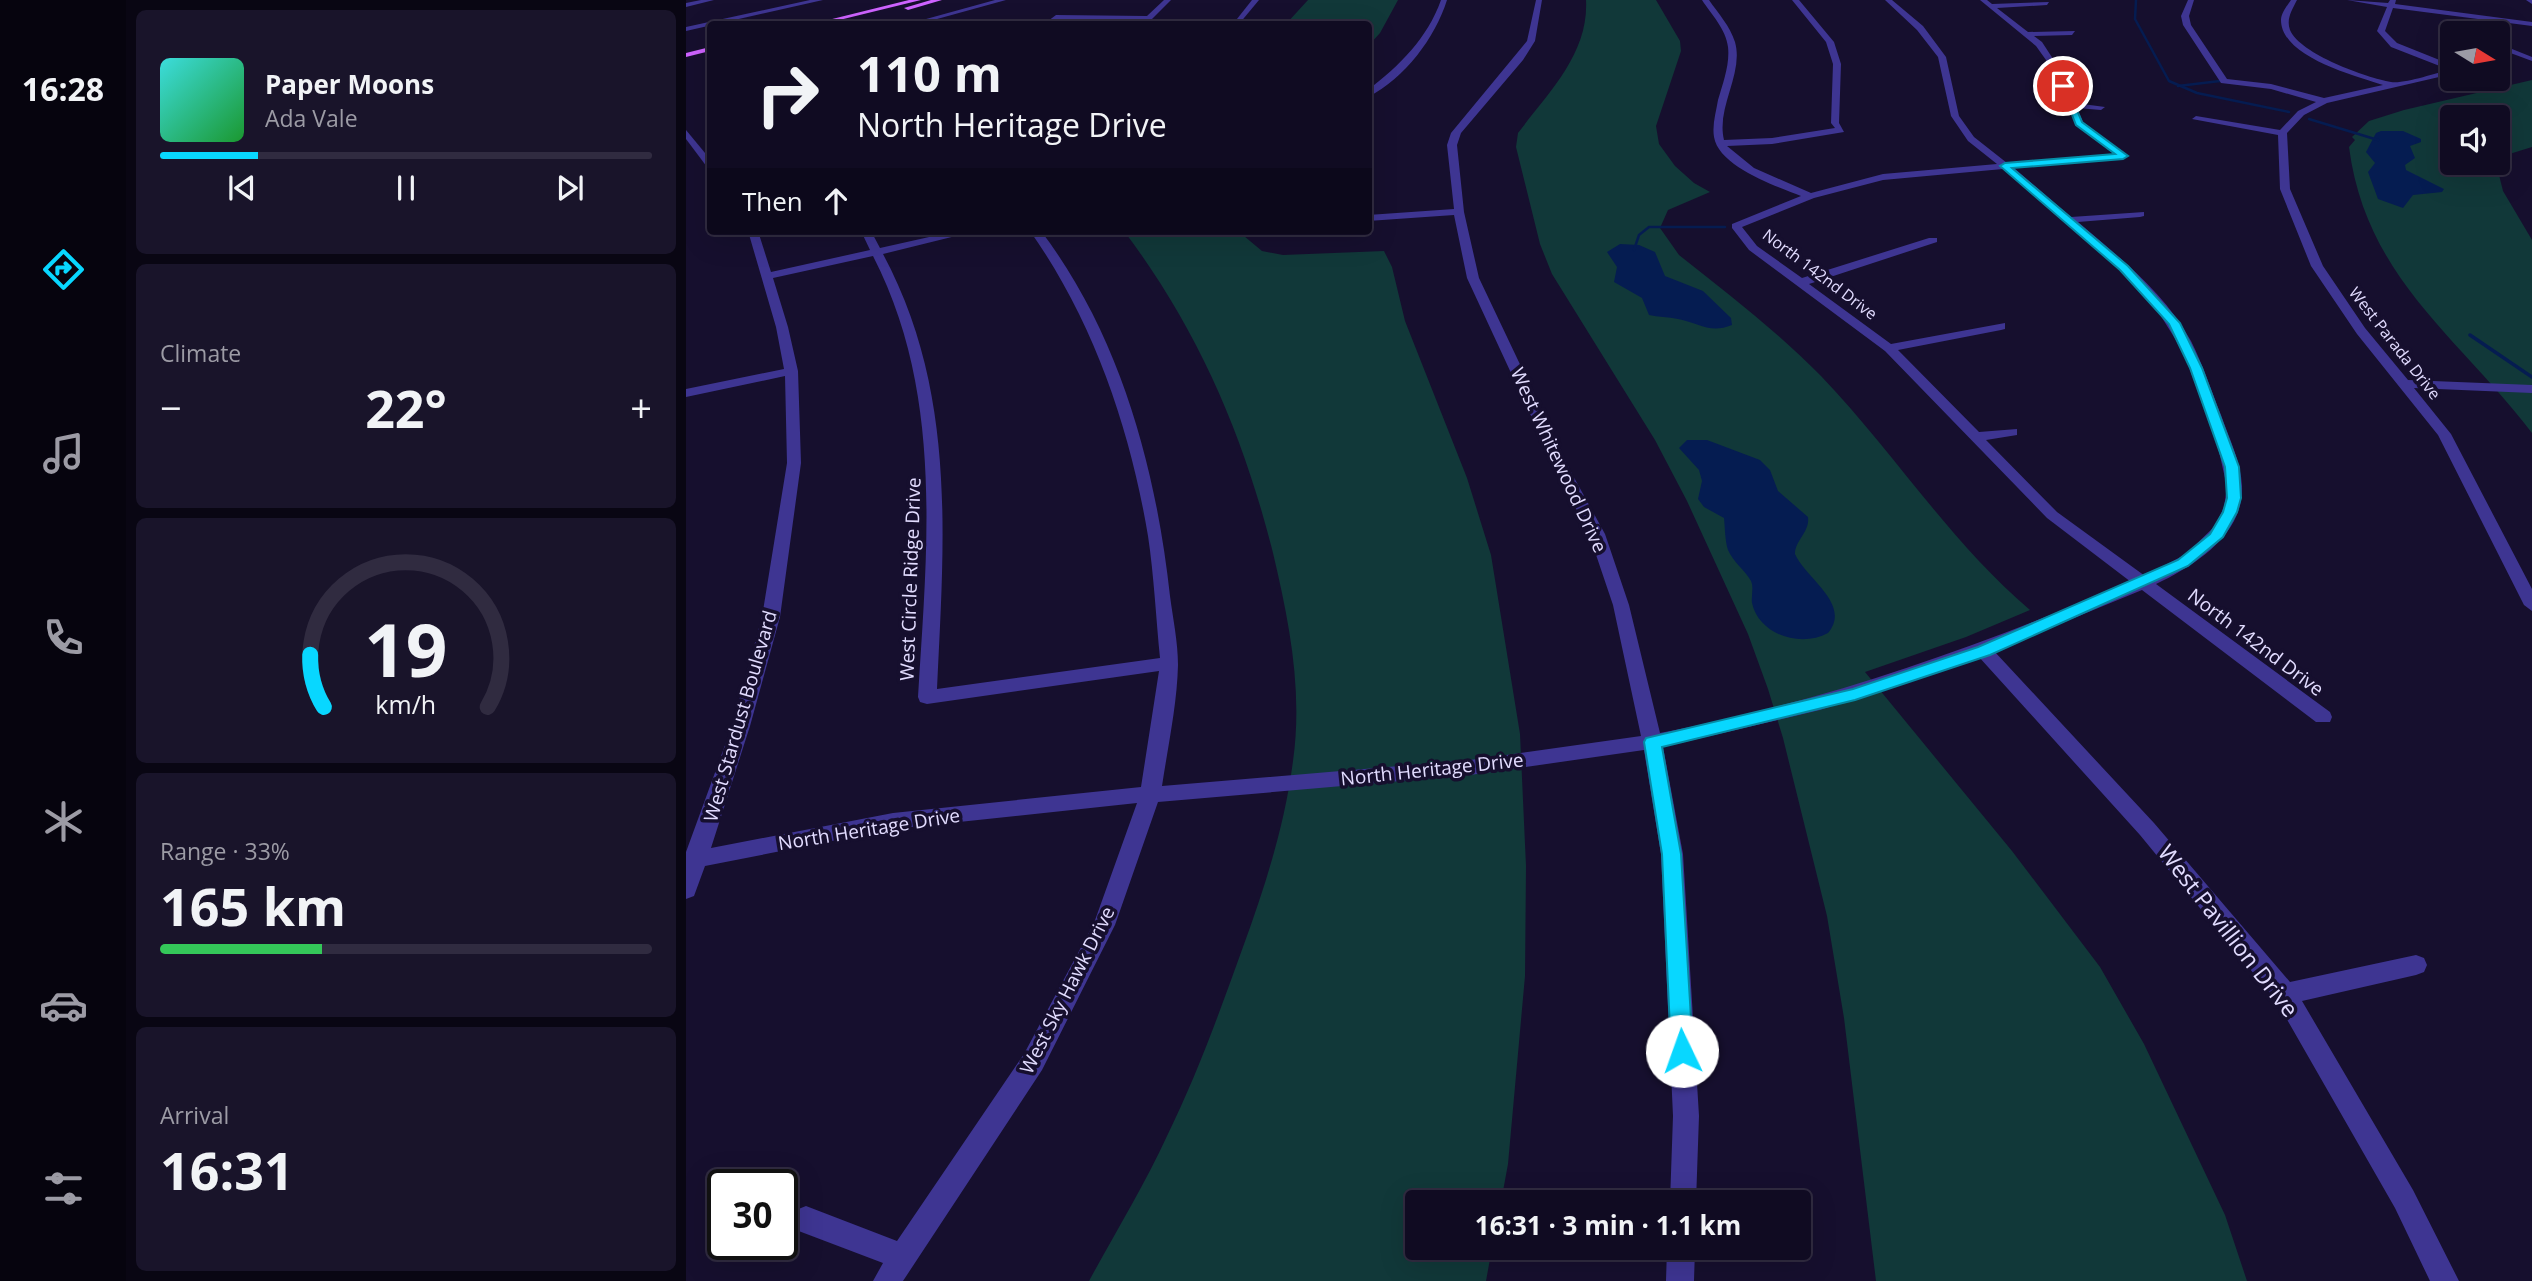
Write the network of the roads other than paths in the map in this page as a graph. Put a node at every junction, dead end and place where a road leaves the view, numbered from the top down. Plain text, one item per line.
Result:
1 (711, 0) edge
2 (820, 0) edge
3 (918, 0) edge
4 (939, 0) edge
5 (1003, 0) edge
6 (1168, 0) edge
7 (1256, 0) edge
8 (1444, 0) edge
9 (1539, 0) edge
10 (1706, 0) edge
11 (1795, 0) edge
12 (1888, 0) edge
13 (2191, 0) edge
14 (2294, 0) edge
15 (2350, 0) edge
16 (1987, 3) edge
17 (2047, 3) dead end
18 (2391, 3) edge
19 (686, 5) edge
20 (787, 8) junction
21 (801, 11) dead end
22 (1152, 18) junction
23 (724, 21) edge
24 (830, 21) edge
25 (852, 21) edge
26 (923, 21) edge
27 (1051, 21) edge
28 (1148, 21) edge
29 (1238, 21) edge
30 (2532, 24) edge
31 (707, 25) edge
32 (686, 29) edge
33 (2072, 33) dead end
34 (2028, 34) junction
35 (707, 50) edge
36 (2510, 50) edge
37 (686, 55) edge
38 (707, 56) edge
39 (2531, 59) edge
40 (686, 60) edge
41 (2510, 61) edge
42 (2440, 65) edge
43 (2055, 67) junction
44 (2082, 68) dead end
45 (2440, 73) edge
46 (2392, 85) junction
47 (1372, 91) edge
48 (2324, 101) junction
49 (2071, 106) junction
50 (2101, 107) dead end
51 (2196, 119) dead end
52 (2282, 132) junction
53 (686, 133) edge
54 (1720, 143) junction
55 (707, 149) edge
56 (699, 151) junction
57 (686, 153) edge
58 (707, 161) edge
59 (2005, 166) junction
60 (1810, 196) junction
61 (1459, 212) junction
62 (2140, 214) dead end
63 (1372, 218) edge
64 (2069, 220) junction
65 (754, 235) edge
66 (868, 235) edge
67 (953, 235) edge
68 (1038, 235) edge
69 (1933, 240) dead end
70 (879, 252) junction
71 (768, 276) junction
72 (1802, 282) junction
73 (2001, 326) dead end
74 (1889, 348) junction
75 (791, 371) junction
76 (2405, 384) junction
77 (2532, 389) edge
78 (686, 393) edge
79 (2012, 432) dead end
80 (1974, 437) junction
81 (2144, 582) junction
82 (2532, 605) edge
83 (1984, 651) junction
84 (1169, 663) junction
85 (2323, 717) dead end
86 (1652, 742) junction
87 (1150, 796) junction
88 (692, 860) edge
89 (686, 890) edge
90 (2416, 965) dead end
91 (2284, 994) junction
92 (1683, 1190) edge
93 (806, 1220) dead end
94 (903, 1257) junction
95 (1681, 1260) edge
96 (887, 1281) edge
97 (1680, 1281) edge
98 (2445, 1281) edge

1 - 19 street
2 - 20 street
3 - 24 main road
4 - 25 main road
5 - 26 street
6 - 22 street
7 - 29 street
8 - 47 street
9 - 61 street, West Whitewood Drive
10 - 54 street
11 - 54 street
12 - 59 street, North Heritage Drive
13 - 48 street
14 - 46 street
15 - 18 street
16 - 17 street
16 - 34 street
18 - 30 street
18 - 42 street
20 - 21 street
20 - 23 street
22 - 27 street
22 - 28 street
31 - 32 street
33 - 34 street
34 - 43 street
35 - 37 main road
36 - 39 street
38 - 40 main road
39 - 41 street
43 - 44 street
43 - 49 street
45 - 46 street
46 - 48 street
48 - 52 street
49 - 50 street
49 - 59 street
51 - 52 street
52 - 76 street, West Parada Drive
53 - 56 street
54 - 60 street
55 - 56 street
56 - 57 street
56 - 58 street
59 - 60 street
59 - 64 street, North Heritage Drive
60 - 72 street, North 142nd Drive
61 - 63 street
61 - 86 street, West Whitewood Drive
62 - 64 street
64 - 81 street, North Heritage Drive
65 - 71 street, West Stardust Boulevard
66 - 70 street, West Circle Ridge Drive
67 - 70 street
68 - 84 street, West Sky Hawk Drive
69 - 72 street
70 - 71 street
70 - 84 street, West Circle Ridge Drive
71 - 75 street, West Stardust Boulevard
72 - 74 street, North 142nd Drive
73 - 74 street
74 - 80 street, North 142nd Drive
75 - 78 street
75 - 88 street, West Stardust Boulevard
76 - 77 street
76 - 82 street, West Parada Drive
79 - 80 street
80 - 81 street, North 142nd Drive
81 - 83 street, North Heritage Drive
81 - 85 street, North 142nd Drive
83 - 86 street, North Heritage Drive
83 - 91 street, West Pavillion Drive
84 - 87 street, West Sky Hawk Drive
86 - 87 street, North Heritage Drive
86 - 92 street, West Whitewood Drive
87 - 88 street, North Heritage Drive
87 - 94 street, West Sky Hawk Drive
88 - 89 street, West Stardust Boulevard
90 - 91 street
91 - 98 street, West Pavillion Drive
93 - 94 street
94 - 96 street, West Sky Hawk Drive
95 - 97 street

